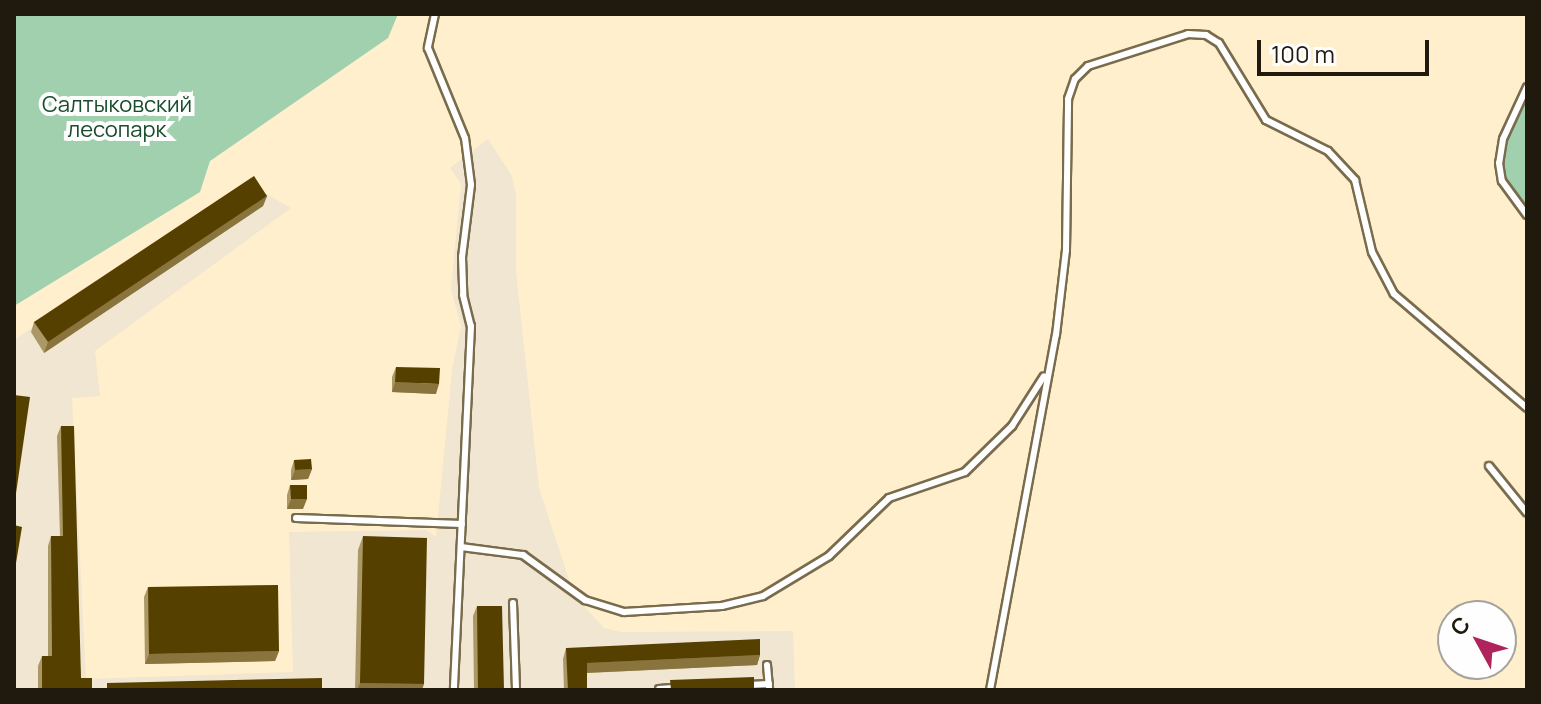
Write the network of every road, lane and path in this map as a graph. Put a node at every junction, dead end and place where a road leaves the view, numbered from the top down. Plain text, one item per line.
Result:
1 (435, 14) edge
2 (1527, 87) edge
3 (1527, 215) edge
4 (1048, 367) junction
5 (1527, 408) edge
6 (1489, 466) dead end
7 (1527, 513) edge
8 (296, 518) dead end
9 (462, 524) junction
10 (461, 547) junction
11 (513, 603) dead end
12 (767, 665) dead end
13 (738, 686) edge
14 (769, 687) edge
15 (690, 688) edge
16 (659, 689) edge
17 (454, 690) edge
18 (516, 690) edge
19 (990, 690) edge

1 - 9 lane
2 - 3 lane
4 - 5 lane
4 - 10 lane
4 - 19 lane
6 - 7 lane
8 - 9 lane
9 - 10 lane
10 - 17 lane
11 - 18 lane
12 - 14 lane
13 - 14 lane
15 - 16 lane

